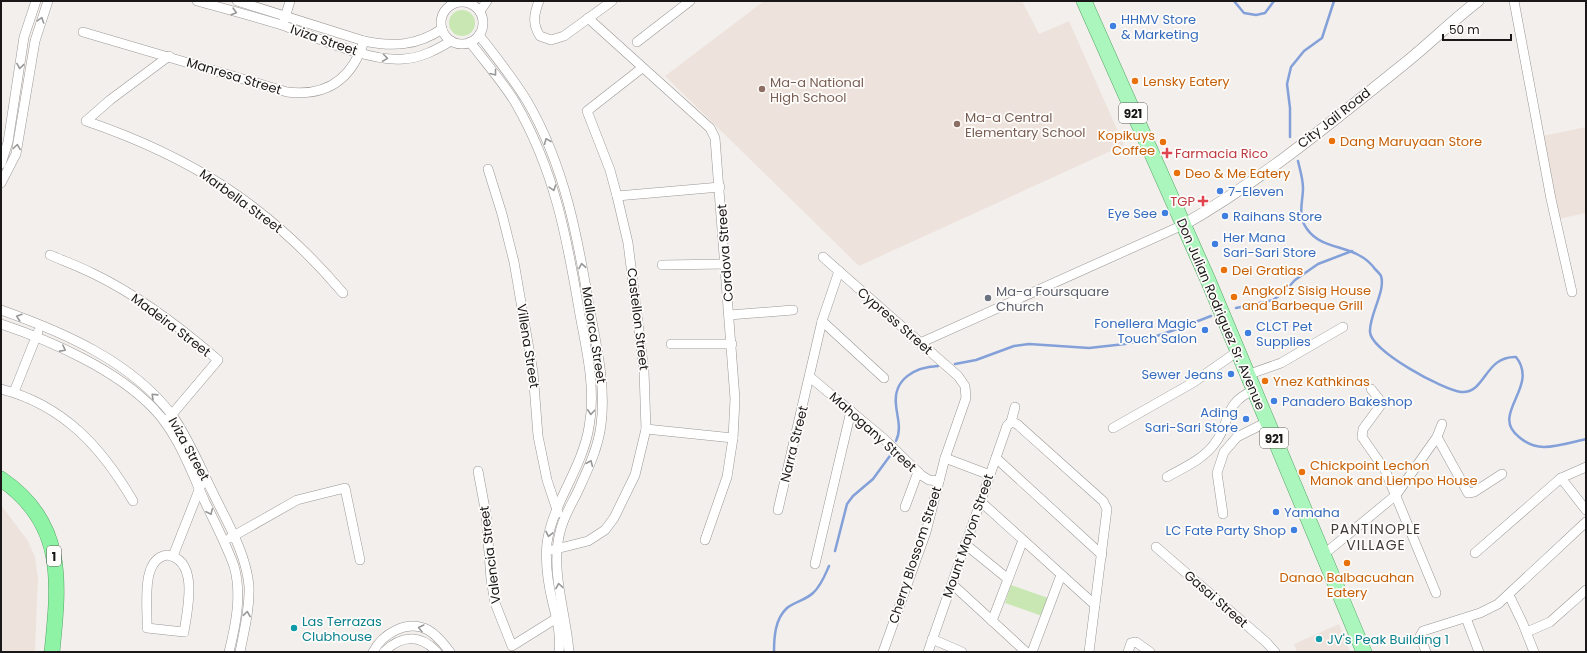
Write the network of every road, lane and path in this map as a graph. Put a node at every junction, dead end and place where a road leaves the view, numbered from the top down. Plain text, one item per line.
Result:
1 (36, 1) edge
2 (48, 1) edge
3 (197, 1) edge
4 (237, 1) edge
5 (290, 1) edge
6 (487, 1) edge
7 (539, 1) edge
8 (612, 1) edge
9 (690, 1) edge
10 (1084, 1) edge
11 (1478, 1) edge
12 (1514, 1) edge
13 (470, 2) edge
14 (480, 11) junction
15 (286, 15) junction
16 (588, 18) junction
17 (283, 26) junction
18 (442, 29) junction
19 (83, 32) dead end
20 (479, 35) junction
21 (364, 41) junction
22 (451, 41) junction
23 (470, 42) junction
24 (637, 42) dead end
25 (360, 53) junction
26 (169, 56) junction
27 (642, 68) junction
28 (1, 164) edge
29 (488, 169) dead end
30 (1, 183) edge
31 (720, 188) junction
32 (618, 196) junction
33 (1183, 225) junction
34 (50, 255) dead end
35 (823, 257) dead end
36 (726, 264) junction
37 (662, 265) dead end
38 (839, 271) junction
39 (1572, 292) dead end
40 (343, 293) dead end
41 (1, 310) edge
42 (793, 310) dead end
43 (729, 315) junction
44 (822, 320) junction
45 (1, 324) edge
46 (41, 324) junction
47 (1343, 327) dead end
48 (36, 336) junction
49 (920, 343) junction
50 (671, 344) dead end
51 (732, 344) junction
52 (1238, 351) junction
53 (1247, 375) junction
54 (810, 377) junction
55 (884, 378) dead end
56 (965, 386) joint
57 (1372, 388) dead end
58 (1, 389) edge
59 (1254, 390) junction
60 (14, 392) junction
61 (1015, 407) dead end
62 (851, 411) junction
63 (168, 418) junction
64 (1012, 422) junction
65 (1267, 422) junction
66 (1442, 424) dead end
67 (1113, 428) dead end
68 (646, 429) junction
69 (1437, 437) junction
70 (733, 438) junction
71 (945, 458) junction
72 (996, 458) junction
73 (1586, 467) edge
74 (478, 471) dead end
75 (918, 472) junction
76 (1502, 474) dead end
77 (990, 475) junction
78 (205, 476) junction
79 (1168, 477) dead end
80 (1561, 478) junction
81 (1, 479) edge
82 (939, 481) junction
83 (199, 488) junction
84 (1396, 495) junction
85 (133, 501) dead end
86 (980, 501) junction
87 (905, 507) dead end
88 (557, 510) junction
89 (778, 510) dead end
90 (1586, 510) edge
91 (1224, 514) dead end
92 (1586, 522) edge
93 (562, 523) junction
94 (234, 536) junction
95 (705, 540) dead end
96 (1023, 540) junction
97 (223, 541) junction
98 (966, 544) junction
99 (1156, 547) dead end
100 (557, 550) junction
101 (547, 551) junction
102 (1475, 553) dead end
103 (1102, 555) junction
104 (1323, 555) junction
105 (173, 556) junction
106 (360, 560) dead end
107 (815, 564) dead end
108 (1061, 575) junction
109 (1008, 579) junction
110 (952, 584) junction
111 (1436, 593) dead end
112 (1509, 595) junction
113 (1584, 596) edge
114 (1095, 605) junction
115 (560, 616) junction
116 (1466, 618) junction
117 (992, 621) junction
118 (1527, 632) junction
119 (932, 639) junction
120 (52, 652) edge
121 (229, 652) edge
122 (240, 652) edge
123 (373, 652) edge
124 (384, 652) edge
125 (436, 652) edge
126 (450, 652) edge
127 (559, 652) edge
128 (569, 652) edge
129 (883, 652) edge
130 (928, 652) edge
131 (962, 652) edge
132 (1026, 652) edge
133 (1032, 652) edge
134 (1089, 652) edge
135 (1128, 652) edge
136 (1150, 652) edge
137 (1275, 652) edge
138 (1364, 652) edge
139 (1426, 652) edge
140 (1479, 652) edge
141 (1534, 652) edge

1 -> 28 street
30 -> 2 street
3 -> 17 street, Iviza Street
4 - 15 street, Iviza Street
5 - 15 street
6 - 14 street
7 - 16 street
8 - 16 street
9 - 24 street
10 - 33 main road, Don Julian Rodriguez Sr. Avenue / 921
11 - 33 street, City Jail Road
12 - 39 street
13 - 14 street
13 - 18 street
14 - 20 street
15 - 17 street
15 - 21 street, Iviza Street
16 - 27 street, Cordova Street
17 - 25 street, Iviza Street
18 - 21 street, Iviza Street
18 - 22 street
19 - 26 street, Manresa Street
20 - 23 street
93 -> 20 street, Mallorca Street
21 - 25 street, Manresa Street
22 - 23 street
25 -> 22 street, Iviza Street
23 -> 88 street, Mallorca Street
25 - 26 street, Manresa Street
26 - 40 street, Marbella Street
27 - 31 street, Cordova Street
27 - 32 street, Castellon Street
29 - 88 street, Villena Street
31 - 32 street
31 - 36 street, Cordova Street
32 - 68 street, Castellon Street
33 - 49 street
33 - 52 main road, Don Julian Rodriguez Sr. Avenue / 921
34 - 63 street, Madeira Street
35 - 38 street, Cypress Street
36 - 37 street
36 - 43 street, Cordova Street
38 - 44 street, Narra Street
38 - 49 street, Cypress Street
46 -> 41 street, Iviza Street
42 - 43 street
43 - 51 street, Cordova Street
44 - 54 street, Narra Street
44 - 55 street
45 - 48 street, Iviza Street
46 - 48 street
63 -> 46 street, Iviza Street
47 - 53 street
48 - 60 street
48 -> 63 street, Iviza Street
49 - 56 street, Cypress Street
50 - 51 street
51 - 70 street, Cordova Street
52 - 53 main road, Don Julian Rodriguez Sr. Avenue / 921
52 - 67 street
53 - 59 main road, Don Julian Rodriguez Sr. Avenue / 921
54 - 62 street, Mahogany Street
54 - 89 street, Narra Street
56 - 71 street, Cherry Blossom Street
57 - 84 street
58 - 60 street
59 - 65 main road, Don Julian Rodriguez Sr. Avenue / 921
59 - 79 street
60 - 85 street
61 - 64 street, Mount Mayon Street
62 - 75 street, Mahogany Street
62 - 107 street
63 - 78 street, Iviza Street
63 - 83 street, Iviza Street
64 - 72 street, Mount Mayon Street
64 - 103 street
65 - 91 street
65 - 104 main road, Don Julian Rodriguez Sr. Avenue / 921
66 - 69 street
68 - 70 street
68 - 100 street, Castellon Street
69 - 76 street
69 - 84 street
70 - 95 street, Cordova Street
71 - 77 street
71 - 82 street, Cherry Blossom Street
72 - 77 street, Mount Mayon Street
72 - 103 street
73 - 80 street
74 - 115 street, Valencia Street
75 - 82 street, Mahogany Street
75 - 87 street
77 - 86 street, Mount Mayon Street
78 - 83 street
78 - 94 street, Iviza Street
80 - 90 street
80 - 102 street
81 - 120 highway, 1
82 - 129 street, Cherry Blossom Street
83 -> 97 street, Iviza Street
83 - 105 street
84 - 104 street
84 - 111 street
86 - 96 street
86 - 98 street, Mount Mayon Street
88 - 93 street, Villena Street
88 -> 101 street, Mallorca Street
92 - 112 street
93 - 100 street, Mallorca Street
94 - 97 street
94 - 106 street
122 -> 94 street, Iviza Street
96 - 108 street
96 - 109 street
97 - 121 street, Iviza Street
98 - 109 street
98 - 110 street, Mount Mayon Street
99 - 137 street, Gasai Street
100 - 101 street, Castellon Street
115 -> 100 street, Mallorca Street
101 - 115 street, Mallorca Street
103 - 114 street
104 - 138 main road, Don Julian Rodriguez Sr. Avenue / 921
105 - 105 street
108 - 114 street
108 - 133 street
109 - 117 street
110 - 117 street
110 - 119 street, Mount Mayon Street
112 - 116 street
112 - 118 street
113 - 118 street
114 - 134 street
115 - 127 street, Mallorca Street
115 - 128 street, Mallorca Street
116 - 139 street
116 - 140 street
117 - 132 street
118 - 141 street
119 - 130 street, Mount Mayon Street
119 - 131 street
126 -> 123 street
124 - 125 street
135 - 136 street

